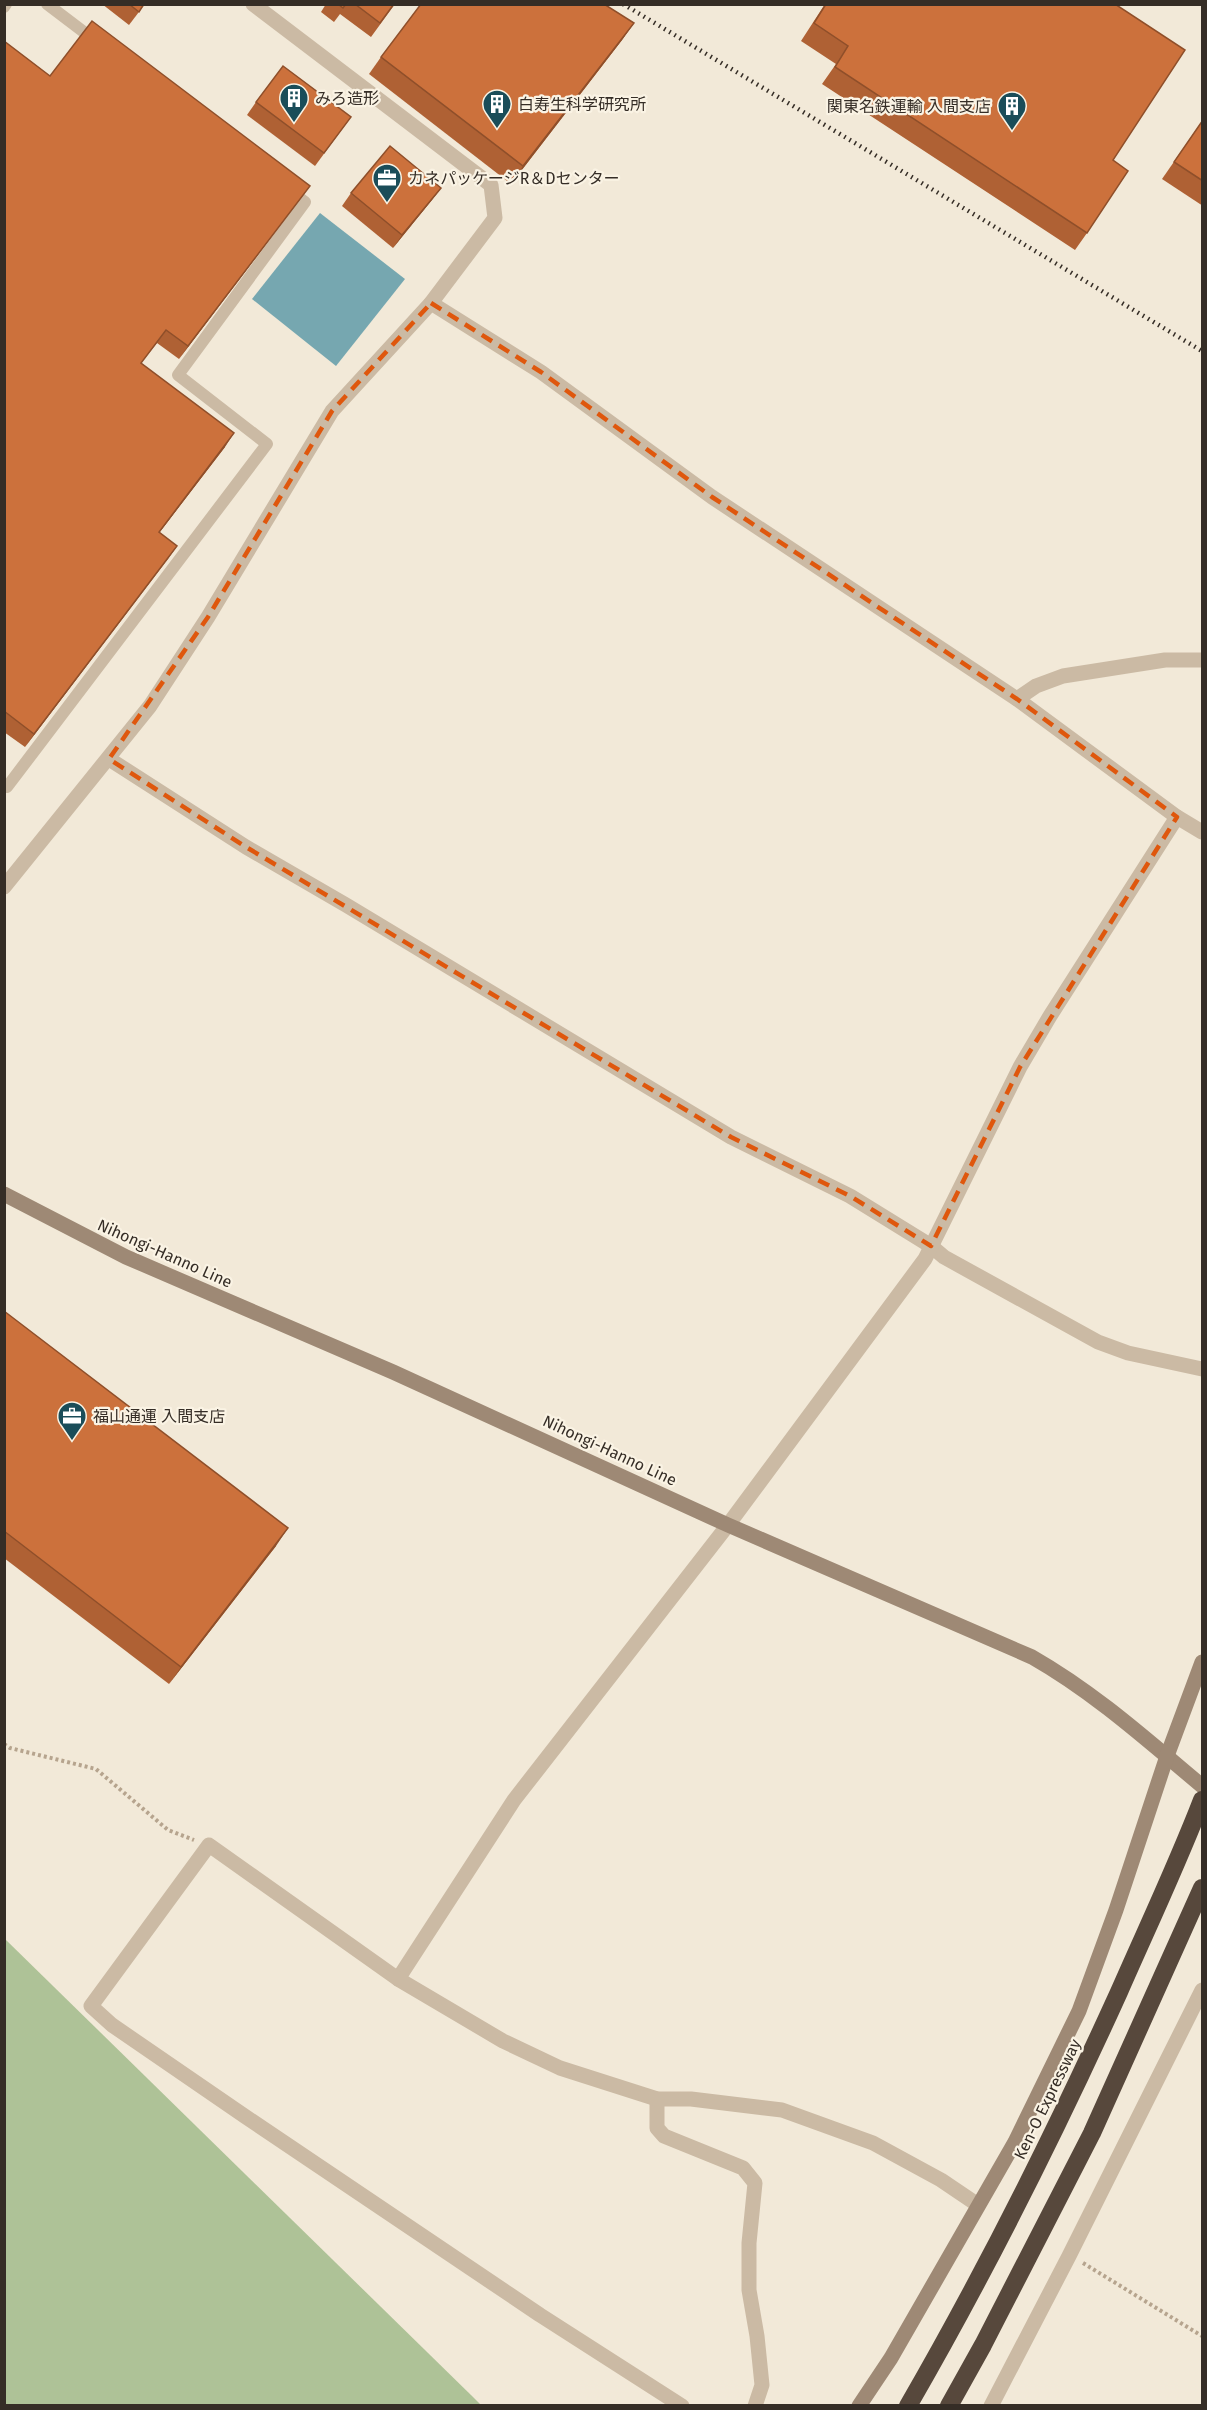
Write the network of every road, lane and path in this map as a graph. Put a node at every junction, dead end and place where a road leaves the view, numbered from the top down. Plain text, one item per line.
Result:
1 (47, 4) edge
2 (253, 4) edge
3 (104, 48) edge
4 (282, 185) edge
5 (431, 303) junction
6 (1203, 660) edge
7 (1017, 699) junction
8 (109, 759) junction
9 (4, 785) edge
10 (1177, 817) junction
11 (1203, 832) edge
12 (4, 887) edge
13 (4, 1194) edge
14 (931, 1246) junction
15 (1203, 1369) edge
16 (728, 1525) junction
17 (1203, 1662) edge
18 (4, 1744) edge
19 (1167, 1756) junction
20 (1203, 1786) edge
21 (1203, 1800) edge
22 (209, 1845) junction
23 (1203, 1888) edge
24 (398, 1979) junction
25 (1203, 1990) edge
26 (657, 2099) junction
27 (978, 2205) junction
28 (1069, 2256) junction
29 (1203, 2336) edge
30 (682, 2406) edge
31 (754, 2406) edge
32 (859, 2406) edge
33 (908, 2406) edge
34 (949, 2406) edge
35 (991, 2406) edge

1 - 3 lane
2 - 5 street
4 - 9 lane
5 - 7 street
5 - 8 street
6 - 7 street
7 - 10 street
8 - 12 street
8 - 14 street
10 - 11 street
10 - 14 street
13 - 16 main road, Nihongi-Hanno Line
14 - 15 street
14 - 16 street
16 - 19 main road, Nihongi-Hanno Line
16 - 24 street
17 - 19 main road
18 - 22 path
19 - 20 main road, Nihongi-Hanno Line
19 - 27 main road
21 - 33 highway, Ken-O Expressway
22 - 24 street
22 - 30 street
23 - 34 highway
24 - 26 street
25 - 28 street
26 - 27 street
26 - 31 street
27 - 32 main road
28 - 29 path
28 - 35 street

